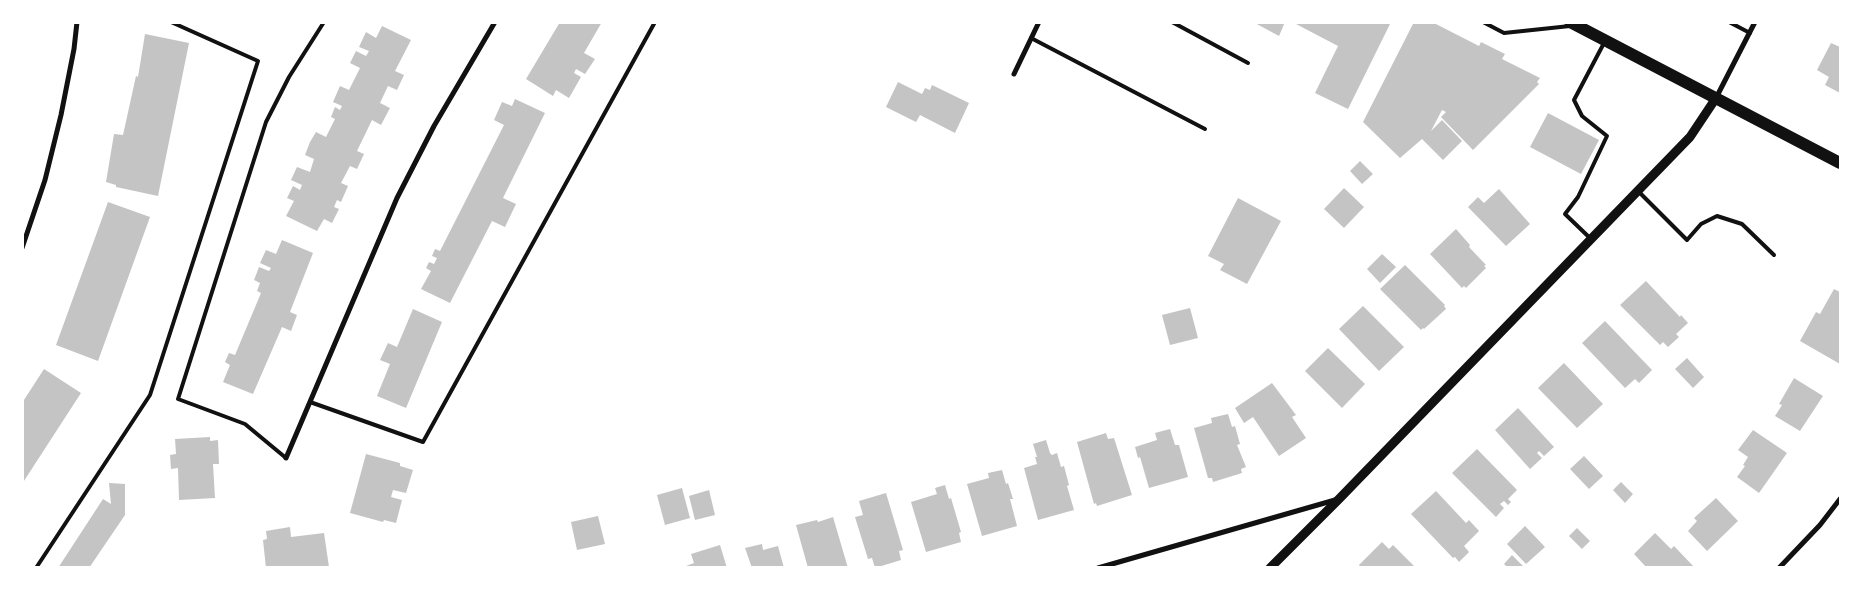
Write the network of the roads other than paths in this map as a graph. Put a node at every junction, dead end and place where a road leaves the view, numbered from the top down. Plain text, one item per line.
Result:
1 (76, 22) edge
2 (171, 22) edge
3 (324, 22) edge
4 (495, 22) edge
5 (655, 22) edge
6 (1039, 22) edge
7 (1172, 22) edge
8 (1483, 22) edge
9 (1729, 22) edge
10 (1755, 22) edge
11 (1572, 24) edge
12 (1750, 33) junction
13 (1031, 38) junction
14 (1605, 41) junction
15 (1248, 63) dead end
16 (1014, 74) dead end
17 (1716, 98) junction
18 (1204, 129) dead end
19 (1840, 163) edge
20 (1638, 191) junction
21 (1591, 239) junction
22 (22, 248) edge
23 (1774, 255) dead end
24 (310, 402) junction
25 (286, 458) joint
26 (1339, 499) junction
27 (1840, 499) edge
28 (36, 568) edge
29 (1098, 568) edge
30 (1270, 568) edge
31 (1780, 568) edge

1 - 22 street
2 - 28 lane
3 - 25 lane
4 - 24 street
5 - 24 lane
6 - 13 street
7 - 15 lane
8 - 11 lane
9 - 12 lane
10 - 12 street
11 - 14 main road
12 - 17 street
13 - 16 street
13 - 18 lane
14 - 17 main road
14 - 21 lane
17 - 19 main road
17 - 20 street
20 - 21 street
20 - 23 lane
21 - 26 street
24 - 25 street
26 - 29 street
26 - 30 street
27 - 31 street

